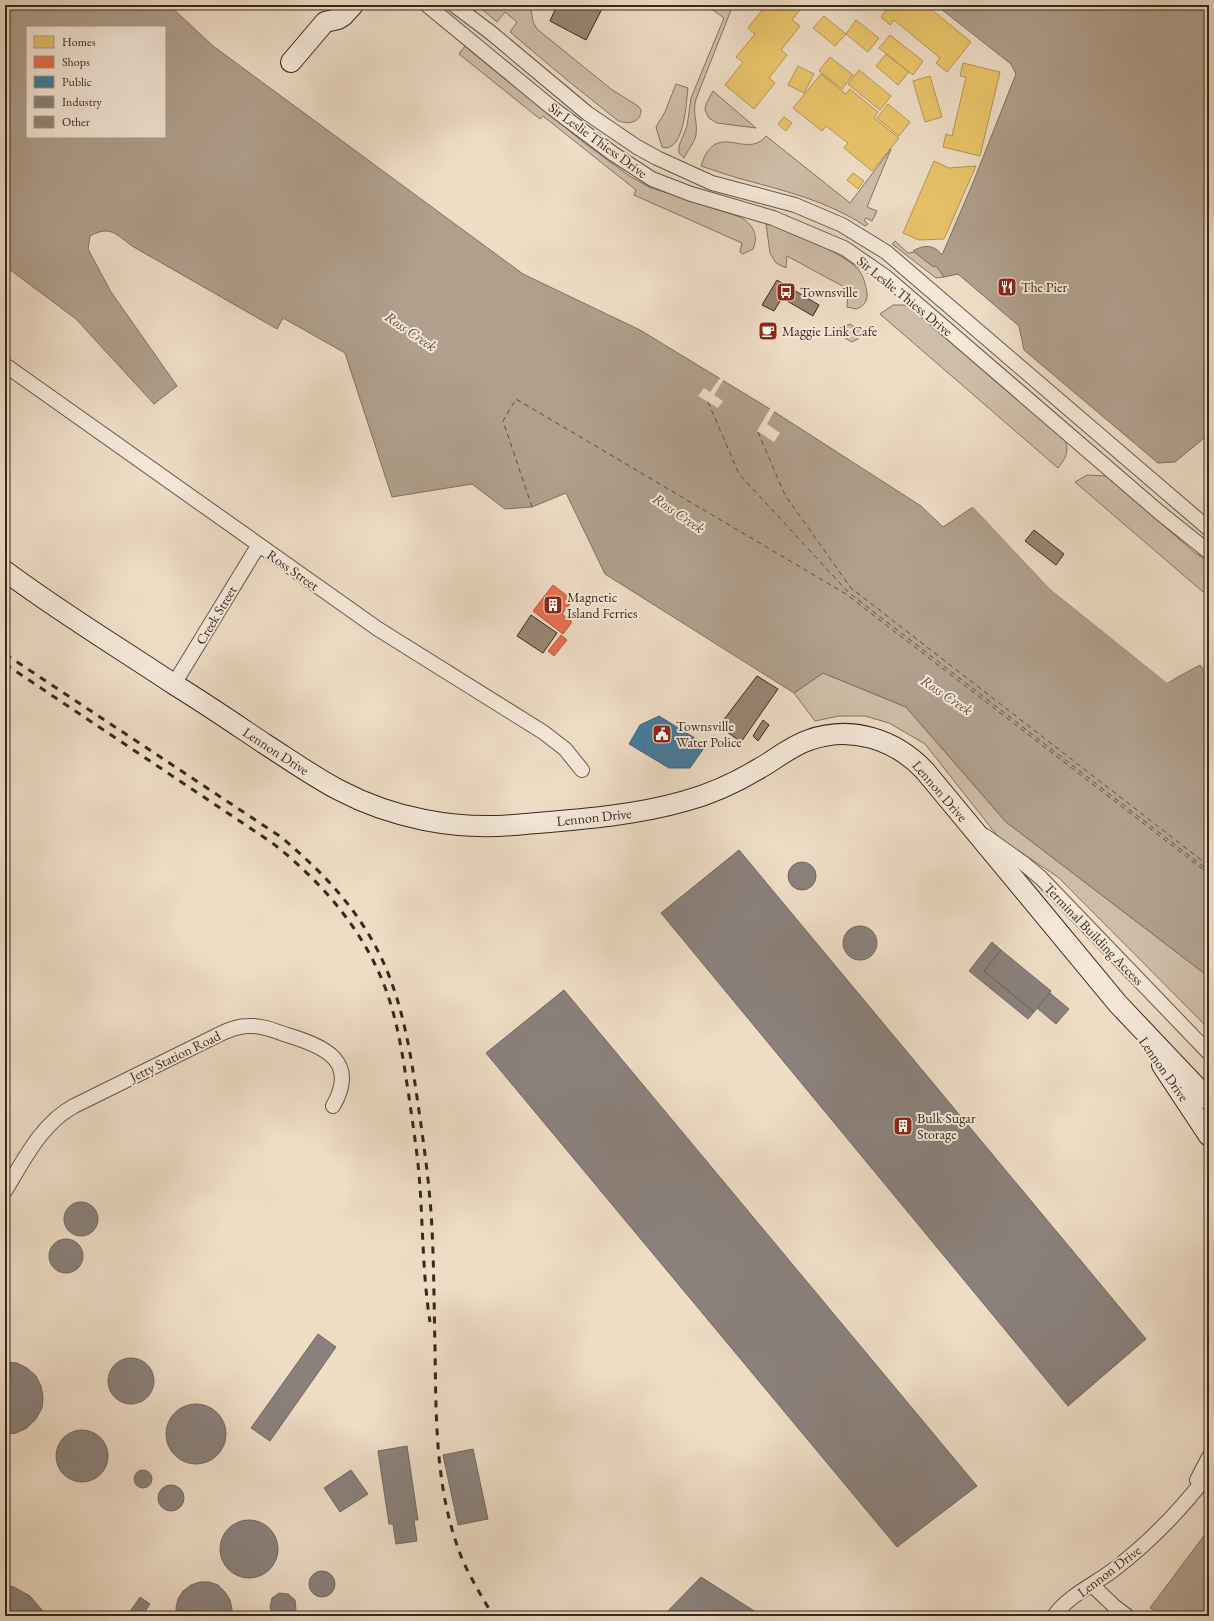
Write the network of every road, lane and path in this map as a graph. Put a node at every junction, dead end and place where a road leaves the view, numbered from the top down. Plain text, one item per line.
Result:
1 (353, 5) edge
2 (427, 5) edge
3 (454, 5) edge
4 (325, 14) edge
5 (291, 62) dead end
6 (5, 365) edge
7 (1209, 529) edge
8 (258, 546) junction
9 (1209, 552) edge
10 (5, 571) edge
11 (174, 684) junction
12 (582, 770) dead end
13 (970, 825) junction
14 (1118, 1004) junction
15 (1209, 1053) edge
16 (1209, 1100) edge
17 (333, 1106) dead end
18 (1208, 1132) edge
19 (5, 1191) edge
20 (1209, 1457) edge
21 (1209, 1473) edge
22 (1164, 1526) junction
23 (1092, 1585) junction
24 (1054, 1616) edge
25 (1127, 1616) edge

1 - 4 street
2 - 9 street, Sir Leslie Thiess Drive
3 - 7 street, Sir Leslie Thiess Drive
4 - 5 street
6 - 8 street, Ross Street
8 - 11 street, Creek Street
8 - 12 street, Ross Street
10 - 11 street, Lennon Drive
11 - 13 street, Lennon Drive
13 - 14 street, Lennon Drive
13 - 15 street, Terminal Building Access
14 - 16 street, Lennon Drive
14 - 18 street, Lennon Drive
17 - 19 street, Jetty Station Road
20 - 22 street, Lennon Drive
21 - 22 street, Lennon Drive
22 - 23 street, Lennon Drive
23 - 24 street, Lennon Drive
23 - 25 street

